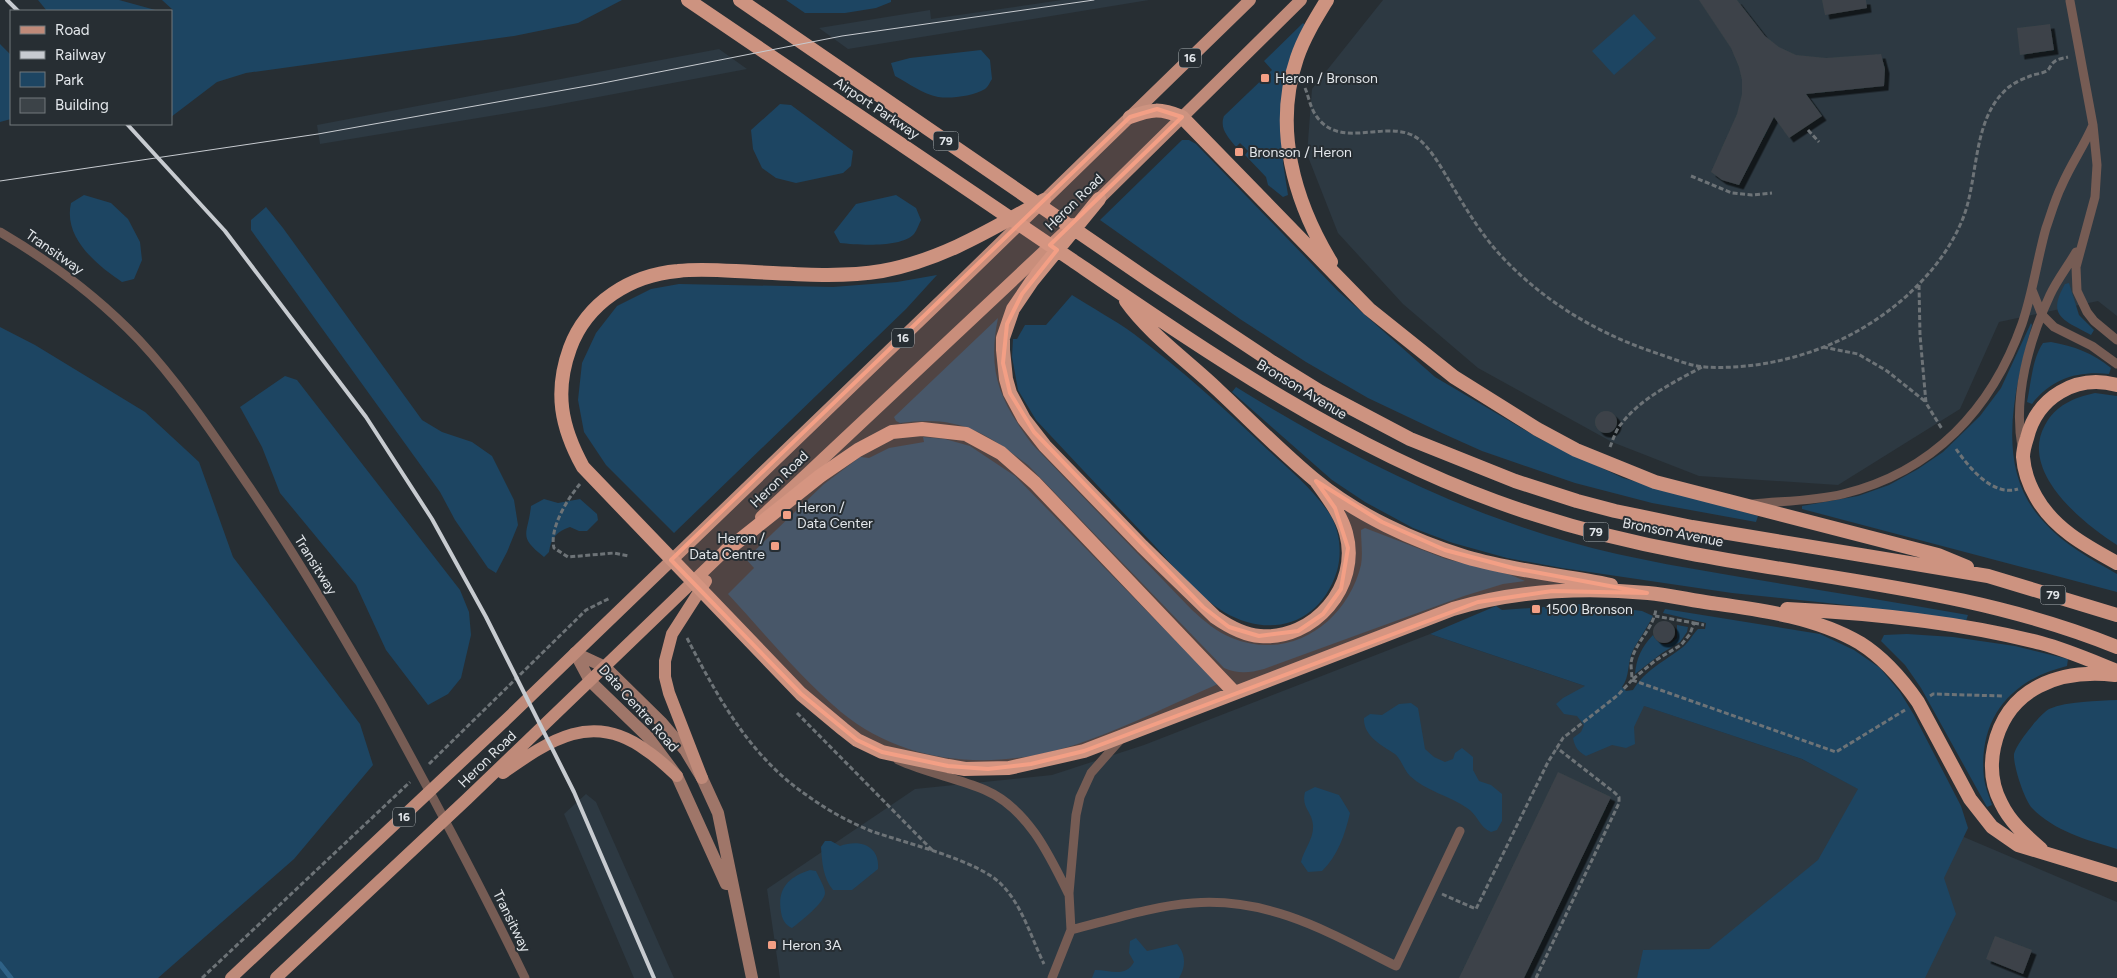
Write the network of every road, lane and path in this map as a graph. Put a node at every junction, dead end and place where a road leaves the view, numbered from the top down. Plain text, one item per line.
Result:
1 (688, 0) edge
2 (740, 0) edge
3 (1250, 0) edge
4 (1301, 0) edge
5 (1327, 0) edge
6 (2070, 1) edge
7 (2079, 54) junction
8 (1303, 83) dead end
9 (1130, 117) junction
10 (1182, 117) junction
11 (2093, 125) junction
12 (1808, 130) dead end
13 (1819, 142) dead end
14 (1691, 176) dead end
15 (1772, 193) dead end
16 (1044, 200) junction
17 (1099, 200) junction
18 (0, 232) edge
19 (2080, 246) junction
20 (1150, 281) joint
21 (1344, 285) junction
22 (1919, 285) junction
23 (2032, 290) junction
24 (1122, 294) junction
25 (2042, 315) junction
26 (2117, 340) edge
27 (1823, 347) junction
28 (2117, 364) edge
29 (1703, 367) junction
30 (2117, 385) edge
31 (1926, 403) junction
32 (1949, 440) junction
33 (2023, 455) junction
34 (1604, 461) junction
35 (1316, 481) junction
36 (580, 483) dead end
37 (2030, 485) junction
38 (1743, 505) junction
39 (726, 551) junction
40 (629, 556) dead end
41 (2117, 563) edge
42 (1988, 576) junction
43 (1653, 594) junction
44 (1744, 607) junction
45 (2117, 615) edge
46 (1655, 616) junction
47 (1694, 623) junction
48 (1704, 625) dead end
49 (682, 634) dead end
50 (2117, 647) edge
51 (575, 653) junction
52 (605, 667) junction
53 (2117, 671) edge
54 (2117, 676) edge
55 (1632, 680) junction
56 (590, 681) junction
57 (1234, 692) junction
58 (2005, 696) dead end
59 (1918, 702) junction
60 (795, 711) dead end
61 (1125, 735) junction
62 (1557, 748) junction
63 (882, 752) junction
64 (677, 776) junction
65 (702, 778) junction
66 (467, 799) junction
67 (1460, 831) dead end
68 (2043, 851) junction
69 (934, 852) junction
70 (2117, 875) edge
71 (1433, 890) junction
72 (1068, 893) junction
73 (735, 904) junction
74 (1070, 930) junction
75 (1046, 970) dead end
76 (231, 978) edge
77 (276, 978) edge
78 (525, 978) edge
79 (752, 978) edge
80 (1052, 978) edge
81 (1536, 978) edge

1 - 24 highway, Airport Parkway / 79
2 - 20 highway, Airport Parkway / 79
3 - 9 main road, Heron Road / 16
4 - 10 main road, Heron Road / 16
5 - 21 highway
6 - 7 lane
7 - 11 lane
7 - 22 path
8 - 29 path
9 - 10 highway
9 - 16 main road, Heron Road / 16
10 - 17 main road, Heron Road / 16
10 - 21 highway
11 - 19 lane
11 - 23 lane
12 - 13 path
14 - 15 path
16 - 51 main road, Heron Road / 16
16 - 63 highway
17 - 35 highway
17 - 39 main road, Heron Road / 16
18 - 78 lane, Transitway
19 - 25 lane
19 - 26 lane
20 - 42 highway, Bronson Avenue / 79
21 - 34 highway
22 - 27 path
22 - 31 path
23 - 25 lane
23 - 32 lane
24 - 35 highway
24 - 50 highway, Bronson Avenue / 79
25 - 28 lane
25 - 33 lane
27 - 29 path
27 - 31 path
29 - 34 path
30 - 33 highway
31 - 32 path
32 - 37 path
32 - 38 lane
33 - 37 highway
34 - 38 highway
35 - 43 highway
36 - 40 path
37 - 41 highway
38 - 42 highway
39 - 52 main road, Heron Road / 16
39 - 57 highway
39 - 65 main road
42 - 45 highway, Bronson Avenue / 79
43 - 44 highway
43 - 46 path
43 - 57 highway
44 - 53 highway
44 - 59 highway
46 - 47 path
46 - 55 path
47 - 48 path
47 - 55 path
49 - 69 path
51 - 52 main road, Data Centre Road
51 - 56 main road, Data Centre Road
51 - 76 main road, Heron Road / 16
52 - 56 main road, Heron Road / 16
52 - 65 main road, Data Centre Road
54 - 68 highway
55 - 59 path
55 - 62 path
56 - 64 main road, Data Centre Road
56 - 66 main road, Heron Road / 16
57 - 61 highway
58 - 59 path
59 - 68 highway
60 - 69 path
61 - 63 highway
61 - 72 lane
62 - 71 path
62 - 81 path
63 - 72 lane
64 - 66 main road
64 - 73 main road, Data Centre Road
65 - 73 main road, Data Centre Road
66 - 77 main road, Heron Road / 16
67 - 71 lane
68 - 70 highway
69 - 75 path
71 - 74 lane
72 - 74 lane
73 - 79 main road, Data Centre Road
74 - 80 lane

